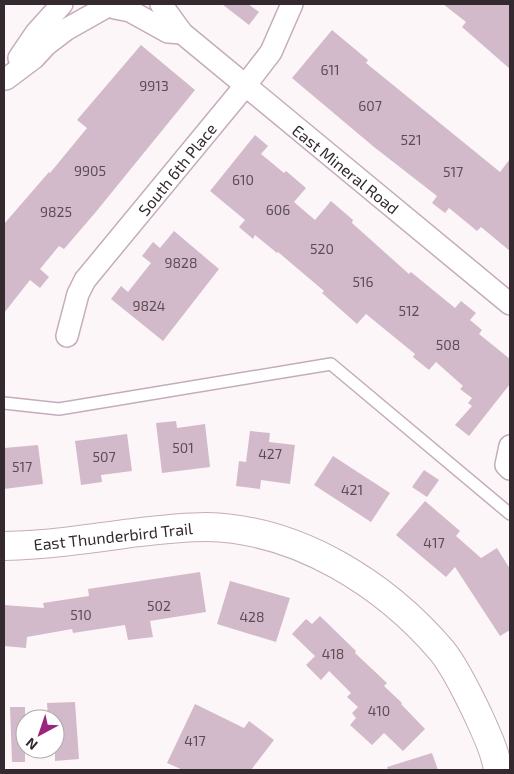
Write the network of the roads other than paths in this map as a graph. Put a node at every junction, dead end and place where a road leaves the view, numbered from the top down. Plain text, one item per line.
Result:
1 (62, 4) edge
2 (161, 4) edge
3 (292, 4) edge
4 (111, 6) edge
5 (182, 33) junction
6 (5, 81) edge
7 (245, 86) junction
8 (510, 304) edge
9 (67, 336) dead end
10 (4, 403) edge
11 (510, 514) edge
12 (4, 546) edge
13 (498, 770) edge

1 - 6 street
2 - 5 street, East Mineral Road
3 - 7 street, South 6th Place
4 - 5 street, East Mineral Road
4 - 6 street
5 - 7 street, East Mineral Road
7 - 8 street, East Mineral Road
7 - 9 street, South 6th Place
10 - 11 lane
12 - 13 street, East Thunderbird Trail

